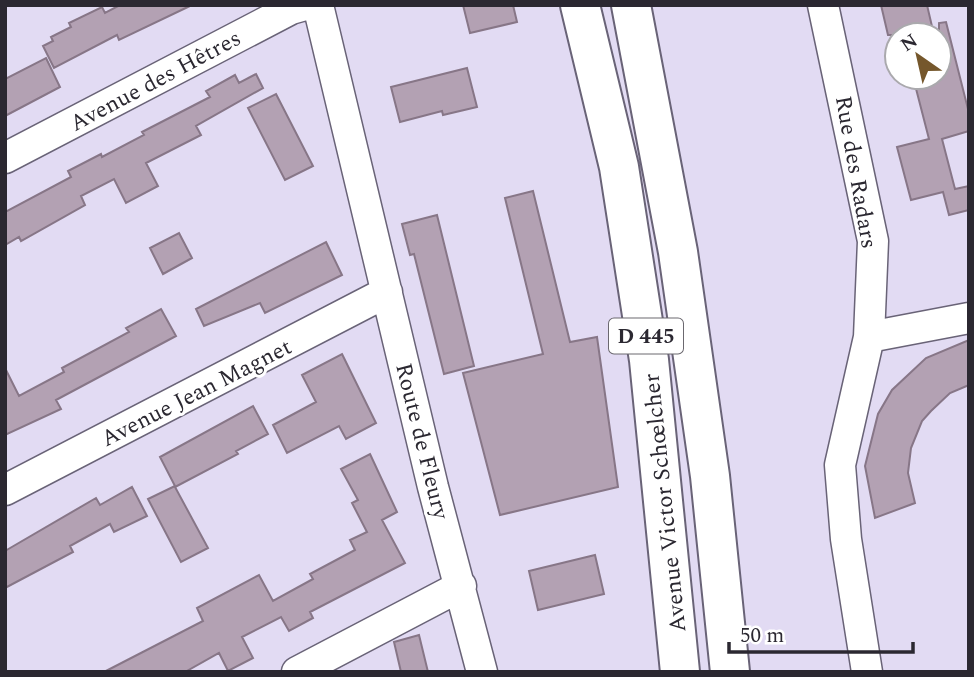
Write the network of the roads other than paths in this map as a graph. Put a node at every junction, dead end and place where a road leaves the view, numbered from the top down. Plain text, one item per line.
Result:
1 (305, 5) edge
2 (318, 5) edge
3 (580, 5) edge
4 (631, 5) edge
5 (824, 5) edge
6 (5, 158) edge
7 (387, 292) junction
8 (969, 318) edge
9 (869, 337) junction
10 (5, 490) edge
11 (461, 586) junction
12 (297, 672) edge
13 (482, 672) edge
14 (680, 672) edge
15 (730, 672) edge
16 (867, 672) edge

1 - 6 street, Avenue des Hêtres
2 - 7 street, Route de Fleury
3 - 14 main road, Avenue Victor Schœlcher / D 445
4 - 15 main road, Avenue Victor Schœlcher / D 445
5 - 9 street, Rue des Radars
7 - 10 street, Avenue Jean Magnet
7 - 11 street, Route de Fleury
8 - 9 street
9 - 16 street, Rue des Radars
11 - 12 street
11 - 13 street, Route de Fleury

